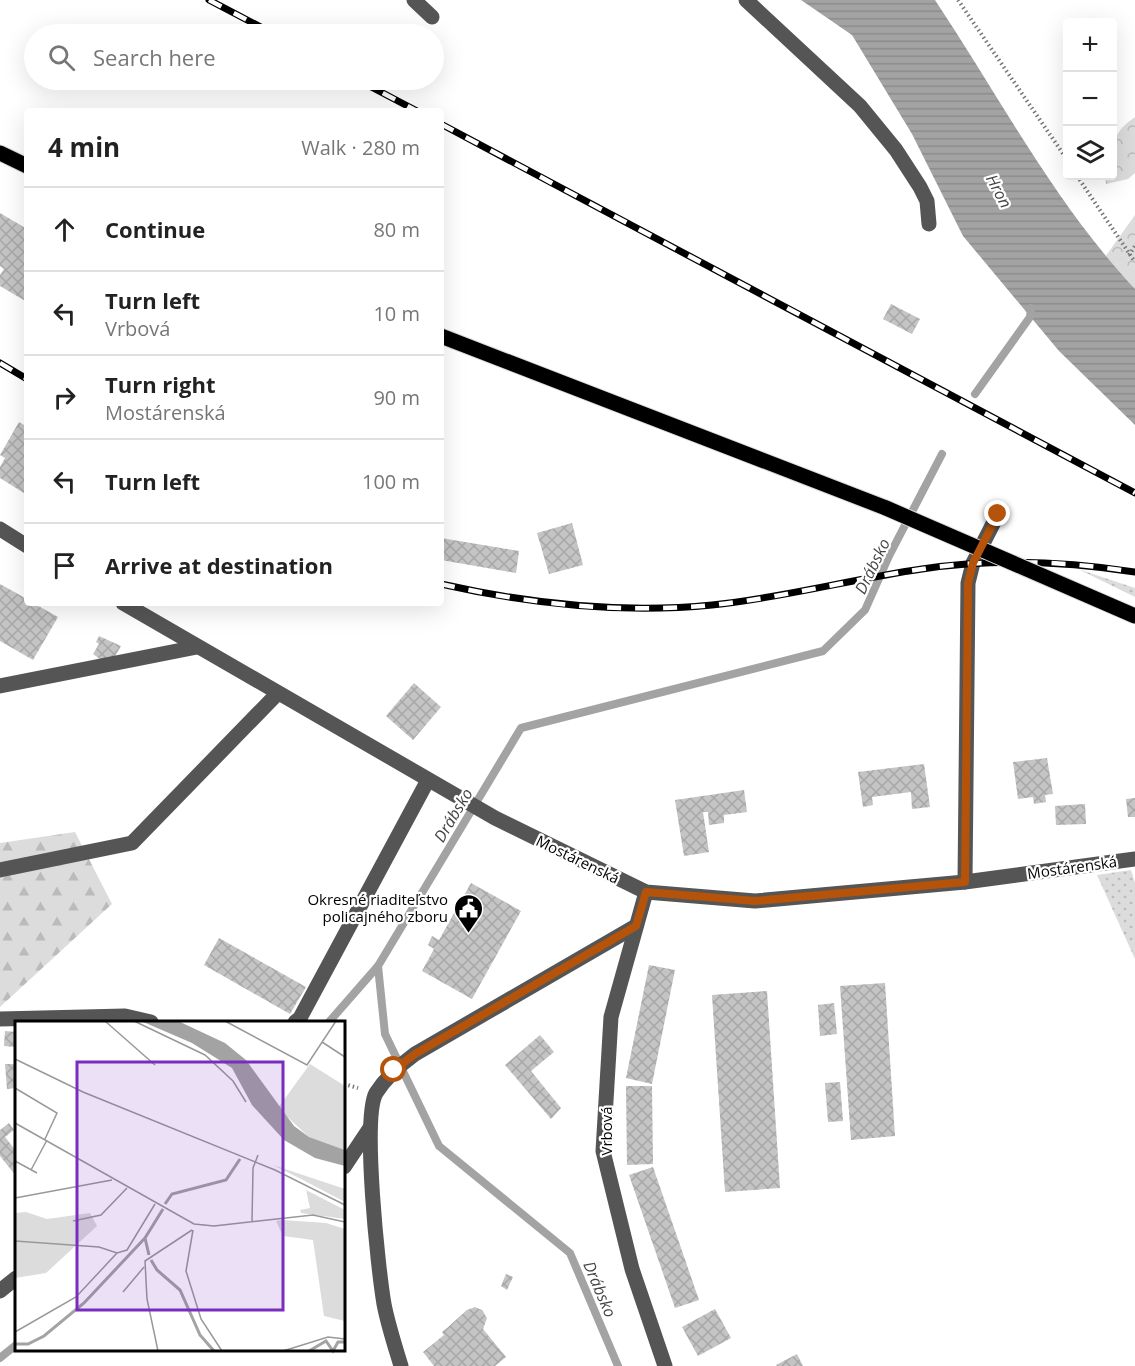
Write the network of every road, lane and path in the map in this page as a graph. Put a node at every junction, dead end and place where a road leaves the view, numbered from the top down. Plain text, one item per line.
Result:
1 (414, 0) edge
2 (746, 0) edge
3 (958, 0) edge
4 (432, 17) dead end
5 (0, 153) edge
6 (1063, 154) edge
7 (24, 165) edge
8 (1080, 180) edge
9 (929, 224) dead end
10 (1135, 246) edge
11 (1129, 255) junction
12 (1135, 261) edge
13 (444, 337) edge
14 (998, 514) dead end
15 (0, 529) edge
16 (24, 544) edge
17 (128, 606) edge
18 (1135, 616) edge
19 (197, 647) junction
20 (0, 686) edge
21 (278, 693) junction
22 (428, 780) junction
23 (1135, 859) edge
24 (0, 870) edge
25 (965, 882) junction
26 (646, 892) junction
27 (636, 926) junction
28 (0, 1019) edge
29 (144, 1021) edge
30 (297, 1021) edge
31 (370, 1128) junction
32 (345, 1166) edge
33 (15, 1279) edge
34 (0, 1291) edge
35 (401, 1366) edge
36 (665, 1366) edge

1 - 4 street
2 - 9 street
3 - 6 path
5 - 7 main road
8 - 11 path
10 - 11 path
11 - 12 path
13 - 18 main road, bridge
14 - 25 street
15 - 16 street
17 - 19 street, Mostárenská
19 - 20 street
19 - 21 street, Mostárenská
21 - 22 street, Mostárenská
21 - 24 street
22 - 26 street, Mostárenská
22 - 30 street
23 - 25 street, Mostárenská
25 - 26 street, Mostárenská
26 - 27 street, Vrbová
27 - 31 street
27 - 36 street, Vrbová
28 - 29 street
31 - 32 street
31 - 35 street
33 - 34 street

